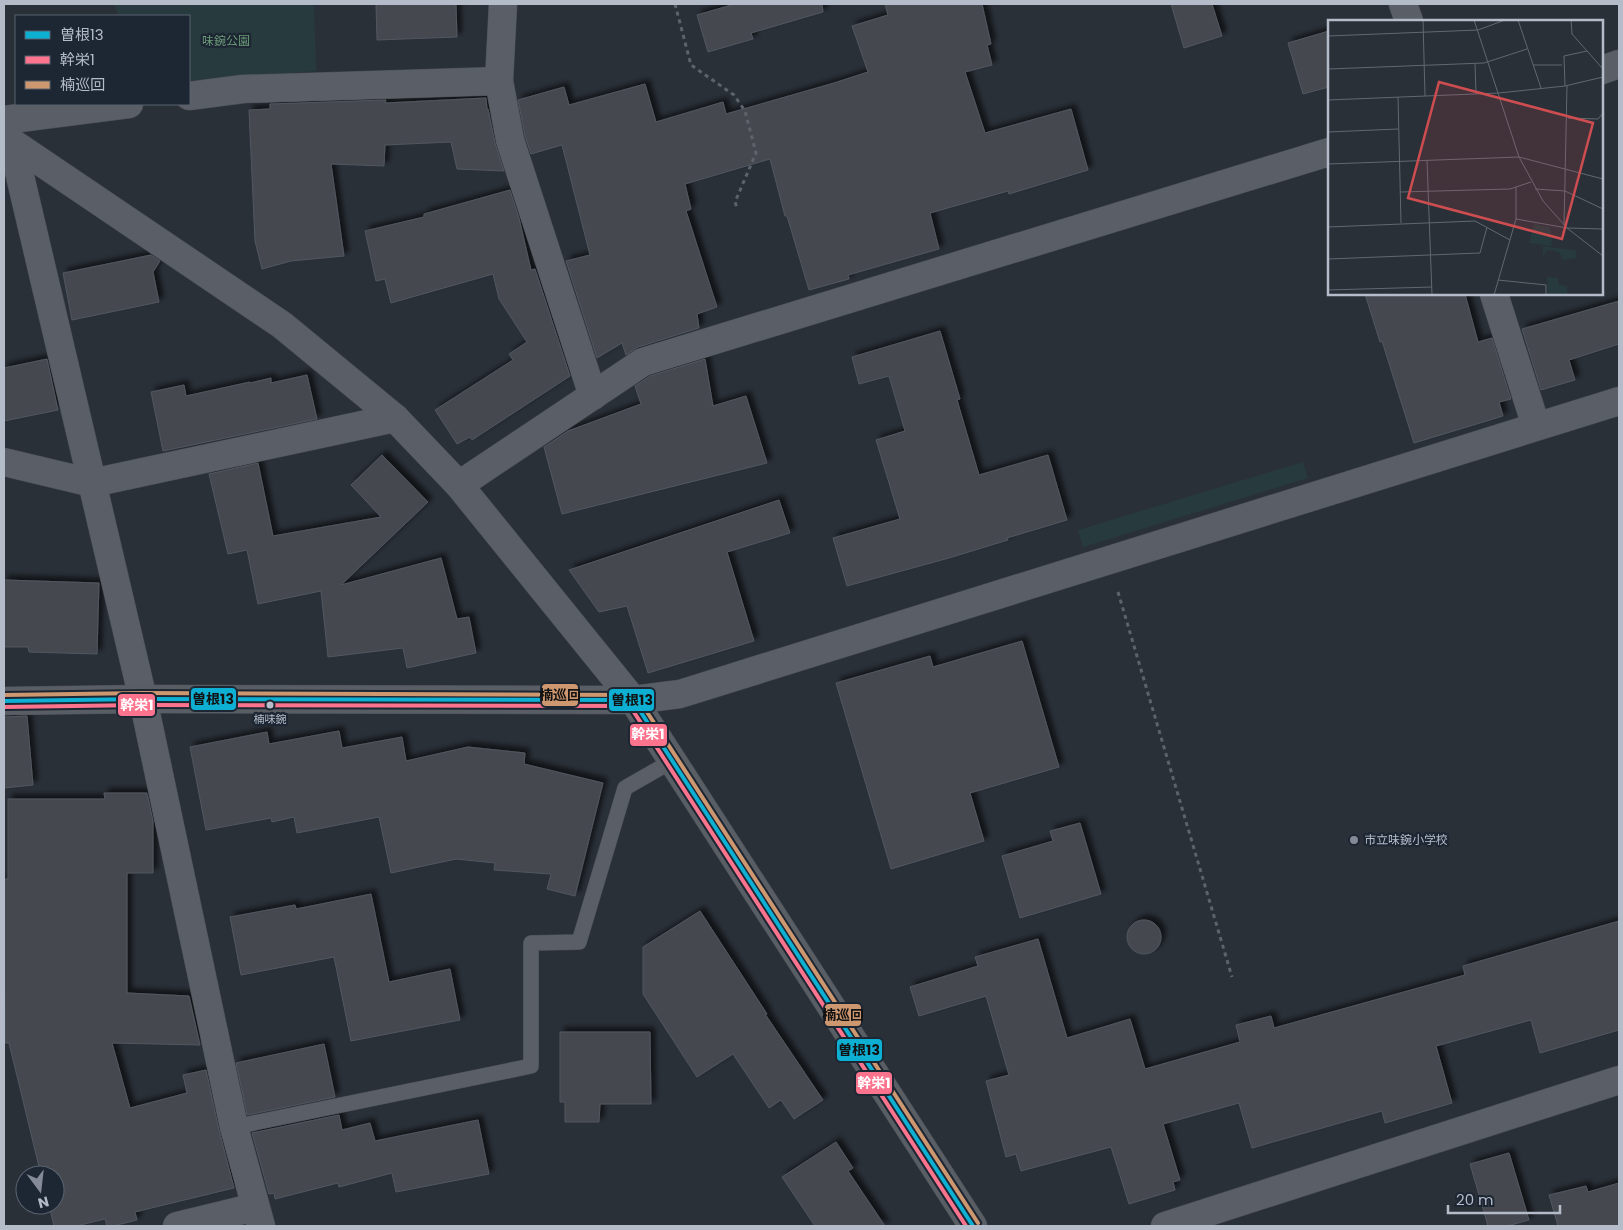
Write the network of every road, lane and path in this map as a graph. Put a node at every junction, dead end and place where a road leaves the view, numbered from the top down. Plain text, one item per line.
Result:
1 (503, 4) edge
2 (675, 4) edge
3 (1403, 4) edge
4 (1409, 20) edge
5 (1619, 64) edge
6 (1603, 70) edge
7 (499, 81) junction
8 (190, 96) edge
9 (125, 105) edge
10 (6, 133) edge
11 (1328, 152) edge
12 (736, 208) dead end
13 (1494, 295) edge
14 (592, 396) junction
15 (1619, 401) edge
16 (395, 418) junction
17 (1536, 426) junction
18 (4, 462) edge
19 (92, 483) junction
20 (459, 485) junction
21 (1108, 560) junction
22 (143, 699) junction
23 (633, 700) junction
24 (4, 701) edge
25 (672, 761) junction
26 (1232, 977) dead end
27 (1619, 1080) edge
28 (234, 1127) junction
29 (258, 1216) edge
30 (1228, 1216) edge
31 (177, 1226) edge
32 (973, 1226) edge
33 (1164, 1226) edge

1 - 7 street
2 - 12 path
3 - 4 street
5 - 6 street
7 - 8 street
7 - 14 street
9 - 10 street
10 - 16 street
10 - 19 street
11 - 14 street
13 - 17 street
14 - 20 street
15 - 17 street
16 - 19 street
16 - 20 street
17 - 21 street
18 - 19 street
19 - 22 street
20 - 23 street
21 - 23 street
21 - 26 path
22 - 23 main road
22 - 24 main road
22 - 28 street
23 - 25 main road
25 - 28 lane
25 - 32 main road
27 - 30 street
28 - 29 street
29 - 31 street
30 - 33 street

